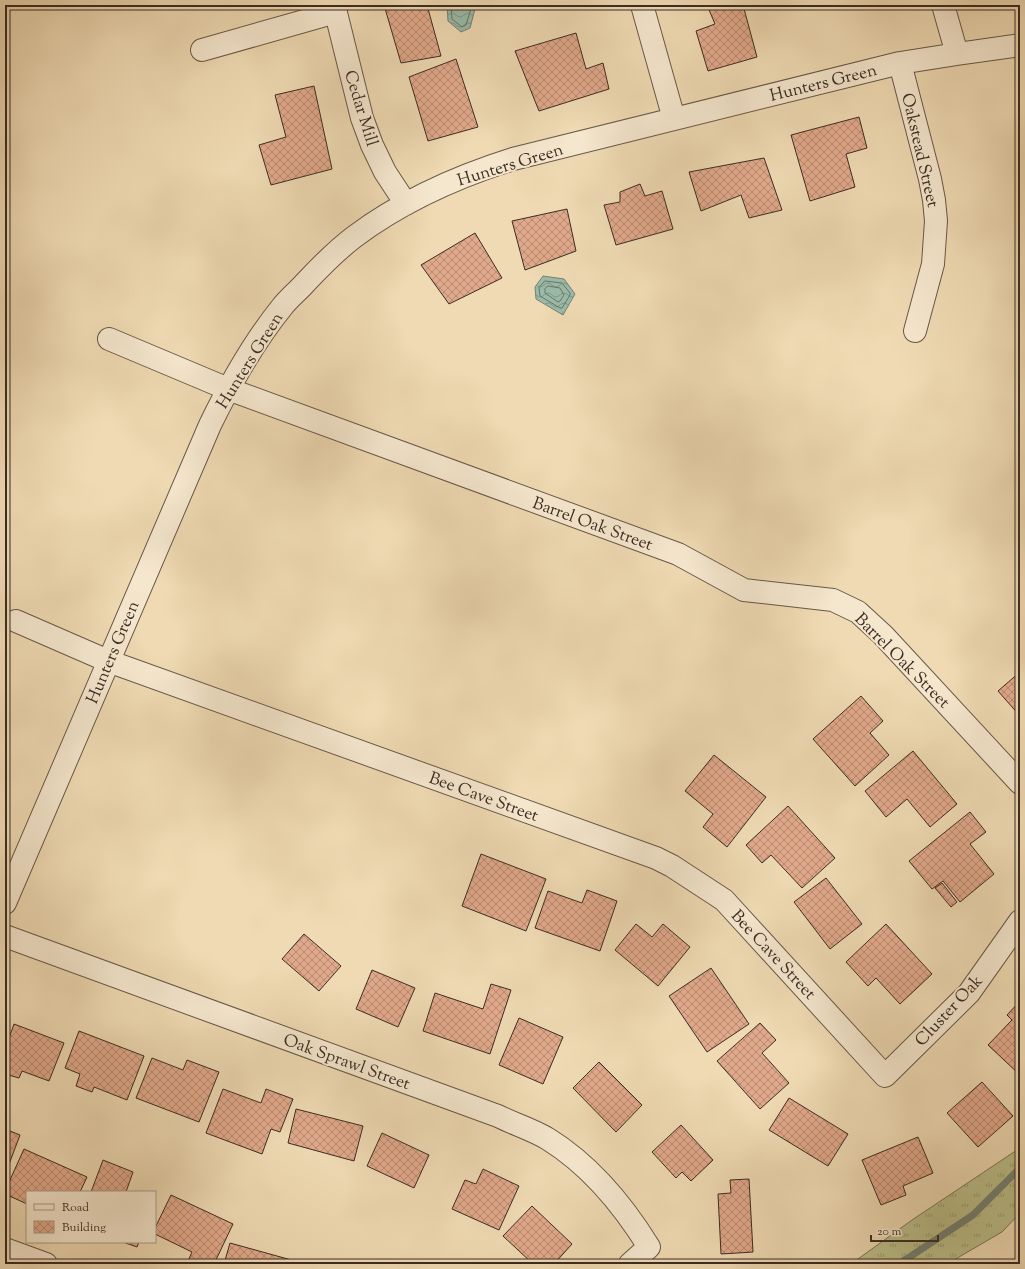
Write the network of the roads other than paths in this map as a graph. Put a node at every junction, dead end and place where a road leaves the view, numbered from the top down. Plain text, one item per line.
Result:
1 (642, 5) edge
2 (944, 5) edge
3 (335, 9) edge
4 (1020, 45) edge
5 (202, 50) dead end
6 (957, 54) junction
7 (900, 64) junction
8 (674, 119) junction
9 (406, 204) junction
10 (915, 331) dead end
11 (109, 339) dead end
12 (228, 390) junction
13 (16, 620) dead end
14 (108, 661) junction
15 (1020, 784) edge
16 (5, 903) edge
17 (1020, 922) edge
18 (5, 936) edge
19 (885, 1076) joint
20 (5, 1249) edge
21 (46, 1264) edge
22 (630, 1264) edge

1 - 8 street
2 - 6 street
3 - 5 street
3 - 9 street, Cedar Mill
4 - 6 street, Hunters Green
6 - 7 street, Hunters Green
7 - 8 street, Hunters Green
7 - 10 street, Oakstead Street
8 - 9 street, Hunters Green
9 - 12 street, Hunters Green
11 - 12 street, Barrel Oak Street
12 - 14 street, Hunters Green
12 - 15 street, Barrel Oak Street
13 - 14 street, Bee Cave Street
14 - 16 street, Hunters Green
14 - 19 street, Bee Cave Street
17 - 19 street, Cluster Oak
18 - 22 street, Oak Sprawl Street
20 - 21 street

